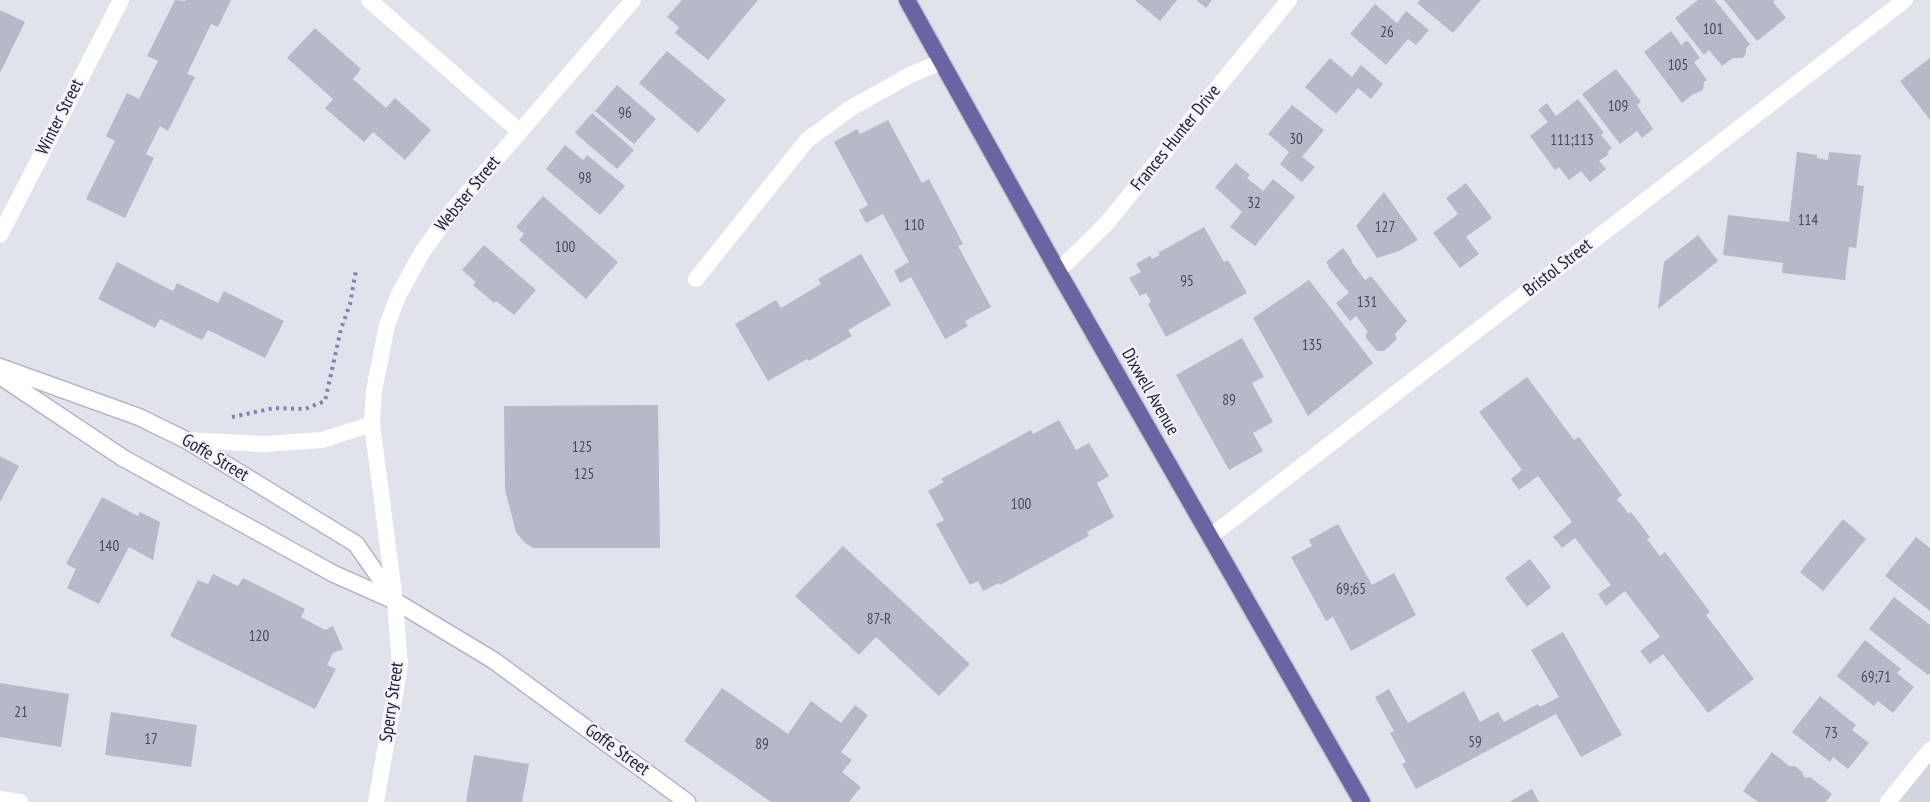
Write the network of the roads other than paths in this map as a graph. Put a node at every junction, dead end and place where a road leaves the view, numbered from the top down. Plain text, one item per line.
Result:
1 (121, 0) edge
2 (369, 0) edge
3 (633, 0) edge
4 (907, 0) edge
5 (1289, 0) edge
6 (1905, 0) edge
7 (941, 62) junction
8 (520, 132) junction
9 (0, 235) edge
10 (1058, 271) junction
11 (696, 279) dead end
12 (0, 367) edge
13 (0, 376) edge
14 (372, 424) junction
15 (186, 440) junction
16 (1211, 536) junction
17 (395, 601) junction
18 (1930, 750) edge
19 (0, 799) edge
20 (20, 802) edge
21 (376, 802) edge
22 (687, 802) edge
23 (1362, 802) edge
24 (1888, 802) edge

1 - 9 street, Winter Street
2 - 8 street
3 - 8 street, Webster Street
4 - 7 main road, Dixwell Avenue
5 - 10 street, Frances Hunter Drive
6 - 16 street, Bristol Street
7 - 10 main road, Dixwell Avenue
7 - 11 street
8 - 14 street, Webster Street
10 - 16 main road, Dixwell Avenue
12 - 15 street, Goffe Street
13 - 17 street, Goffe Street
14 - 15 street
14 - 17 street, Webster Street
15 - 17 street, Goffe Street
16 - 23 main road, Dixwell Avenue
17 - 21 street, Sperry Street
17 - 22 street, Goffe Street
18 - 24 street
19 - 20 street

